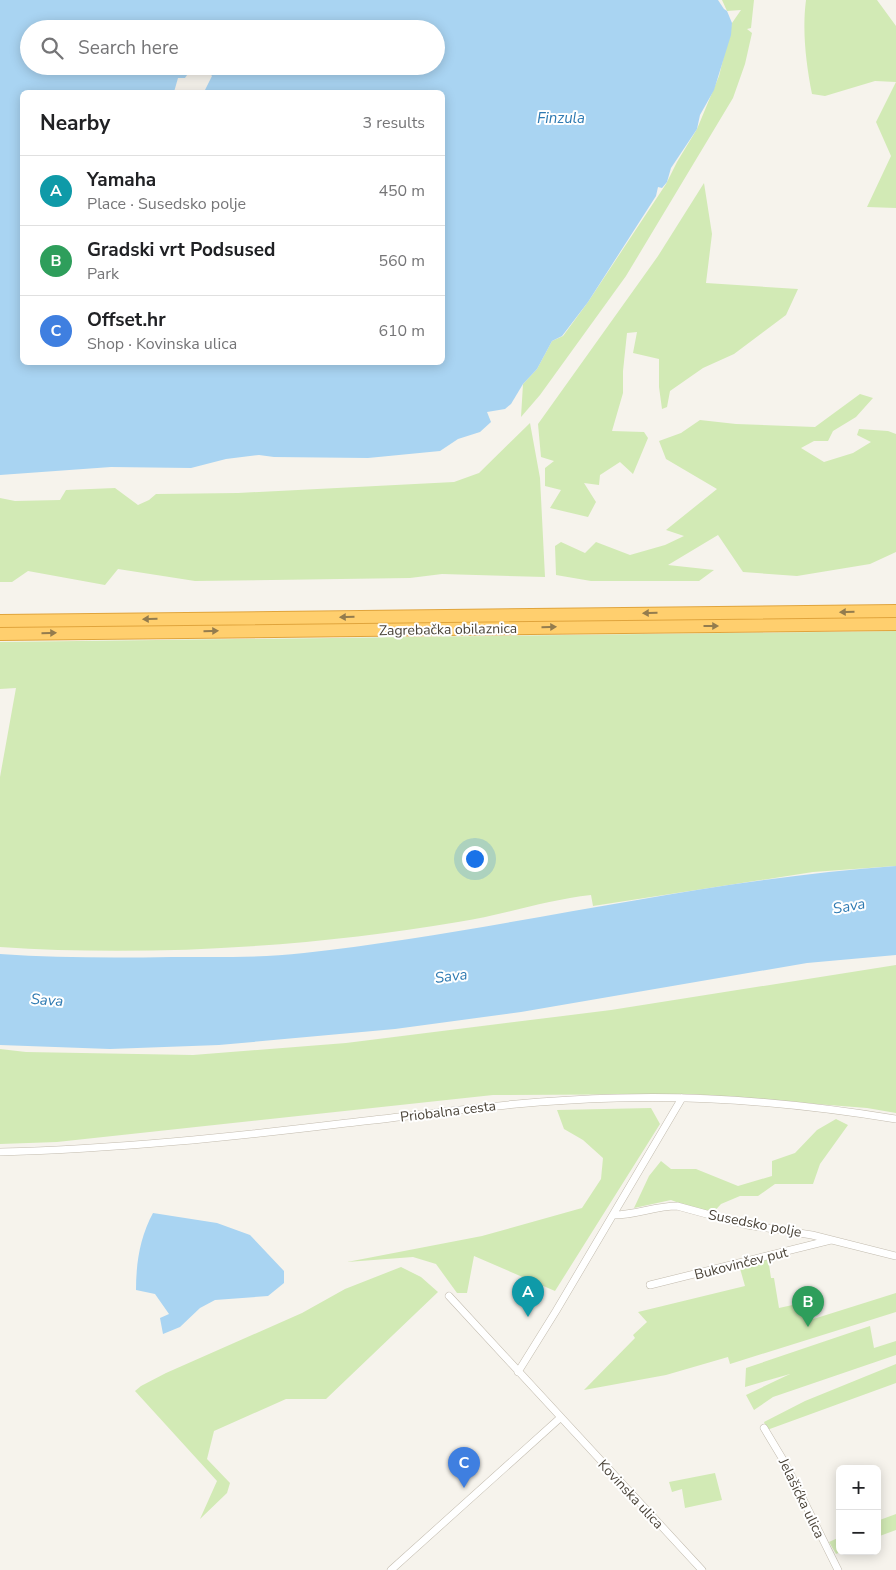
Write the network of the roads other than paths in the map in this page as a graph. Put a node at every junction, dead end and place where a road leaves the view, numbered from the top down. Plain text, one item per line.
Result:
1 (896, 611) edge
2 (0, 621) edge
3 (896, 624) edge
4 (0, 634) edge
5 (682, 1098) junction
6 (896, 1119) edge
7 (0, 1152) edge
8 (614, 1214) junction
9 (831, 1240) junction
10 (896, 1256) edge
11 (650, 1284) dead end
12 (449, 1296) dead end
13 (518, 1372) junction
14 (560, 1418) junction
15 (764, 1428) dead end
16 (392, 1570) edge
17 (702, 1570) edge
18 (838, 1570) edge

1 -> 2 highway, Zagrebačka obilaznica
4 -> 3 highway, Zagrebačka obilaznica
5 - 6 street, Priobalna cesta
5 - 7 street, Priobalna cesta
5 - 8 street
8 - 9 street, Susedsko polje
8 - 13 street
9 - 10 street, Susedsko polje
9 - 11 street, Bukovinčev put
12 - 13 street, Kovinska ulica
13 - 14 street, Kovinska ulica
14 - 16 street
14 - 17 street, Kovinska ulica
15 - 18 street, Jelašićka ulica

